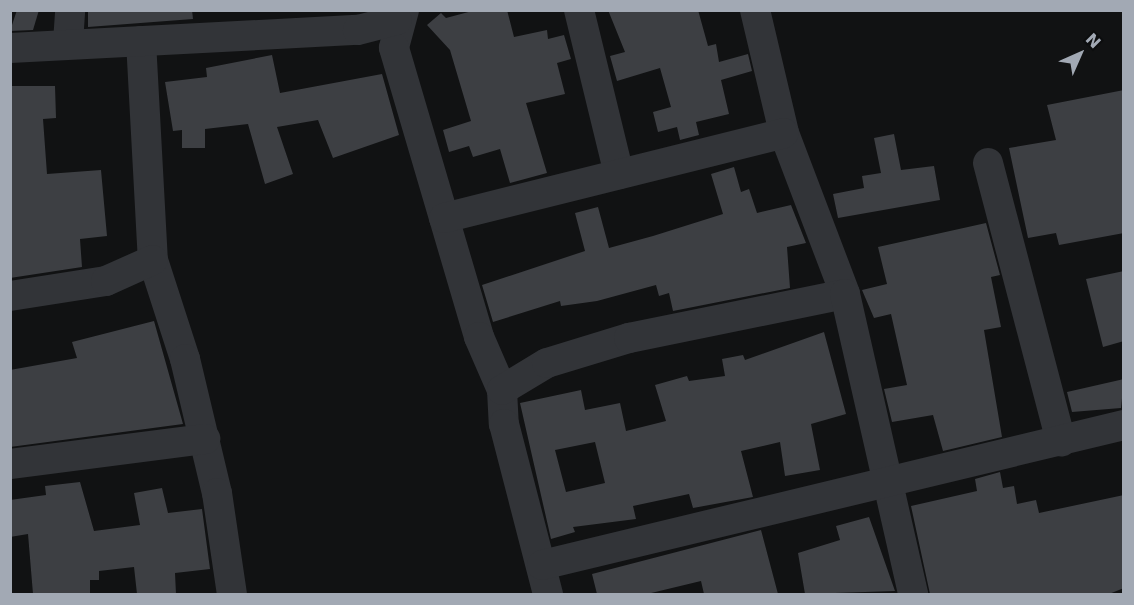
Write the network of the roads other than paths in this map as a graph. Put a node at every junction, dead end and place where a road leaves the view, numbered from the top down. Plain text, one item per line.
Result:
1 (70, 10) edge
2 (579, 10) edge
3 (755, 10) edge
4 (400, 15) edge
5 (141, 41) junction
6 (68, 42) junction
7 (10, 48) edge
8 (784, 133) junction
9 (988, 163) dead end
10 (619, 174) junction
11 (444, 218) junction
12 (153, 260) junction
13 (845, 294) junction
14 (10, 296) edge
15 (502, 390) junction
16 (1124, 425) edge
17 (205, 439) junction
18 (1060, 442) junction
19 (10, 464) edge
20 (889, 482) junction
21 (542, 565) junction
22 (232, 594) edge
23 (548, 594) edge
24 (913, 594) edge

1 - 6 street
2 - 10 street
3 - 8 street
4 - 5 street
4 - 11 street
5 - 6 street
5 - 12 street
6 - 7 street
8 - 10 street
8 - 13 street
9 - 18 street
10 - 11 street
11 - 15 street
12 - 14 street
12 - 17 street
13 - 15 street
13 - 20 street
15 - 21 street
16 - 18 street
17 - 19 street
17 - 22 street
18 - 20 street
20 - 21 street
20 - 24 street
21 - 23 street

